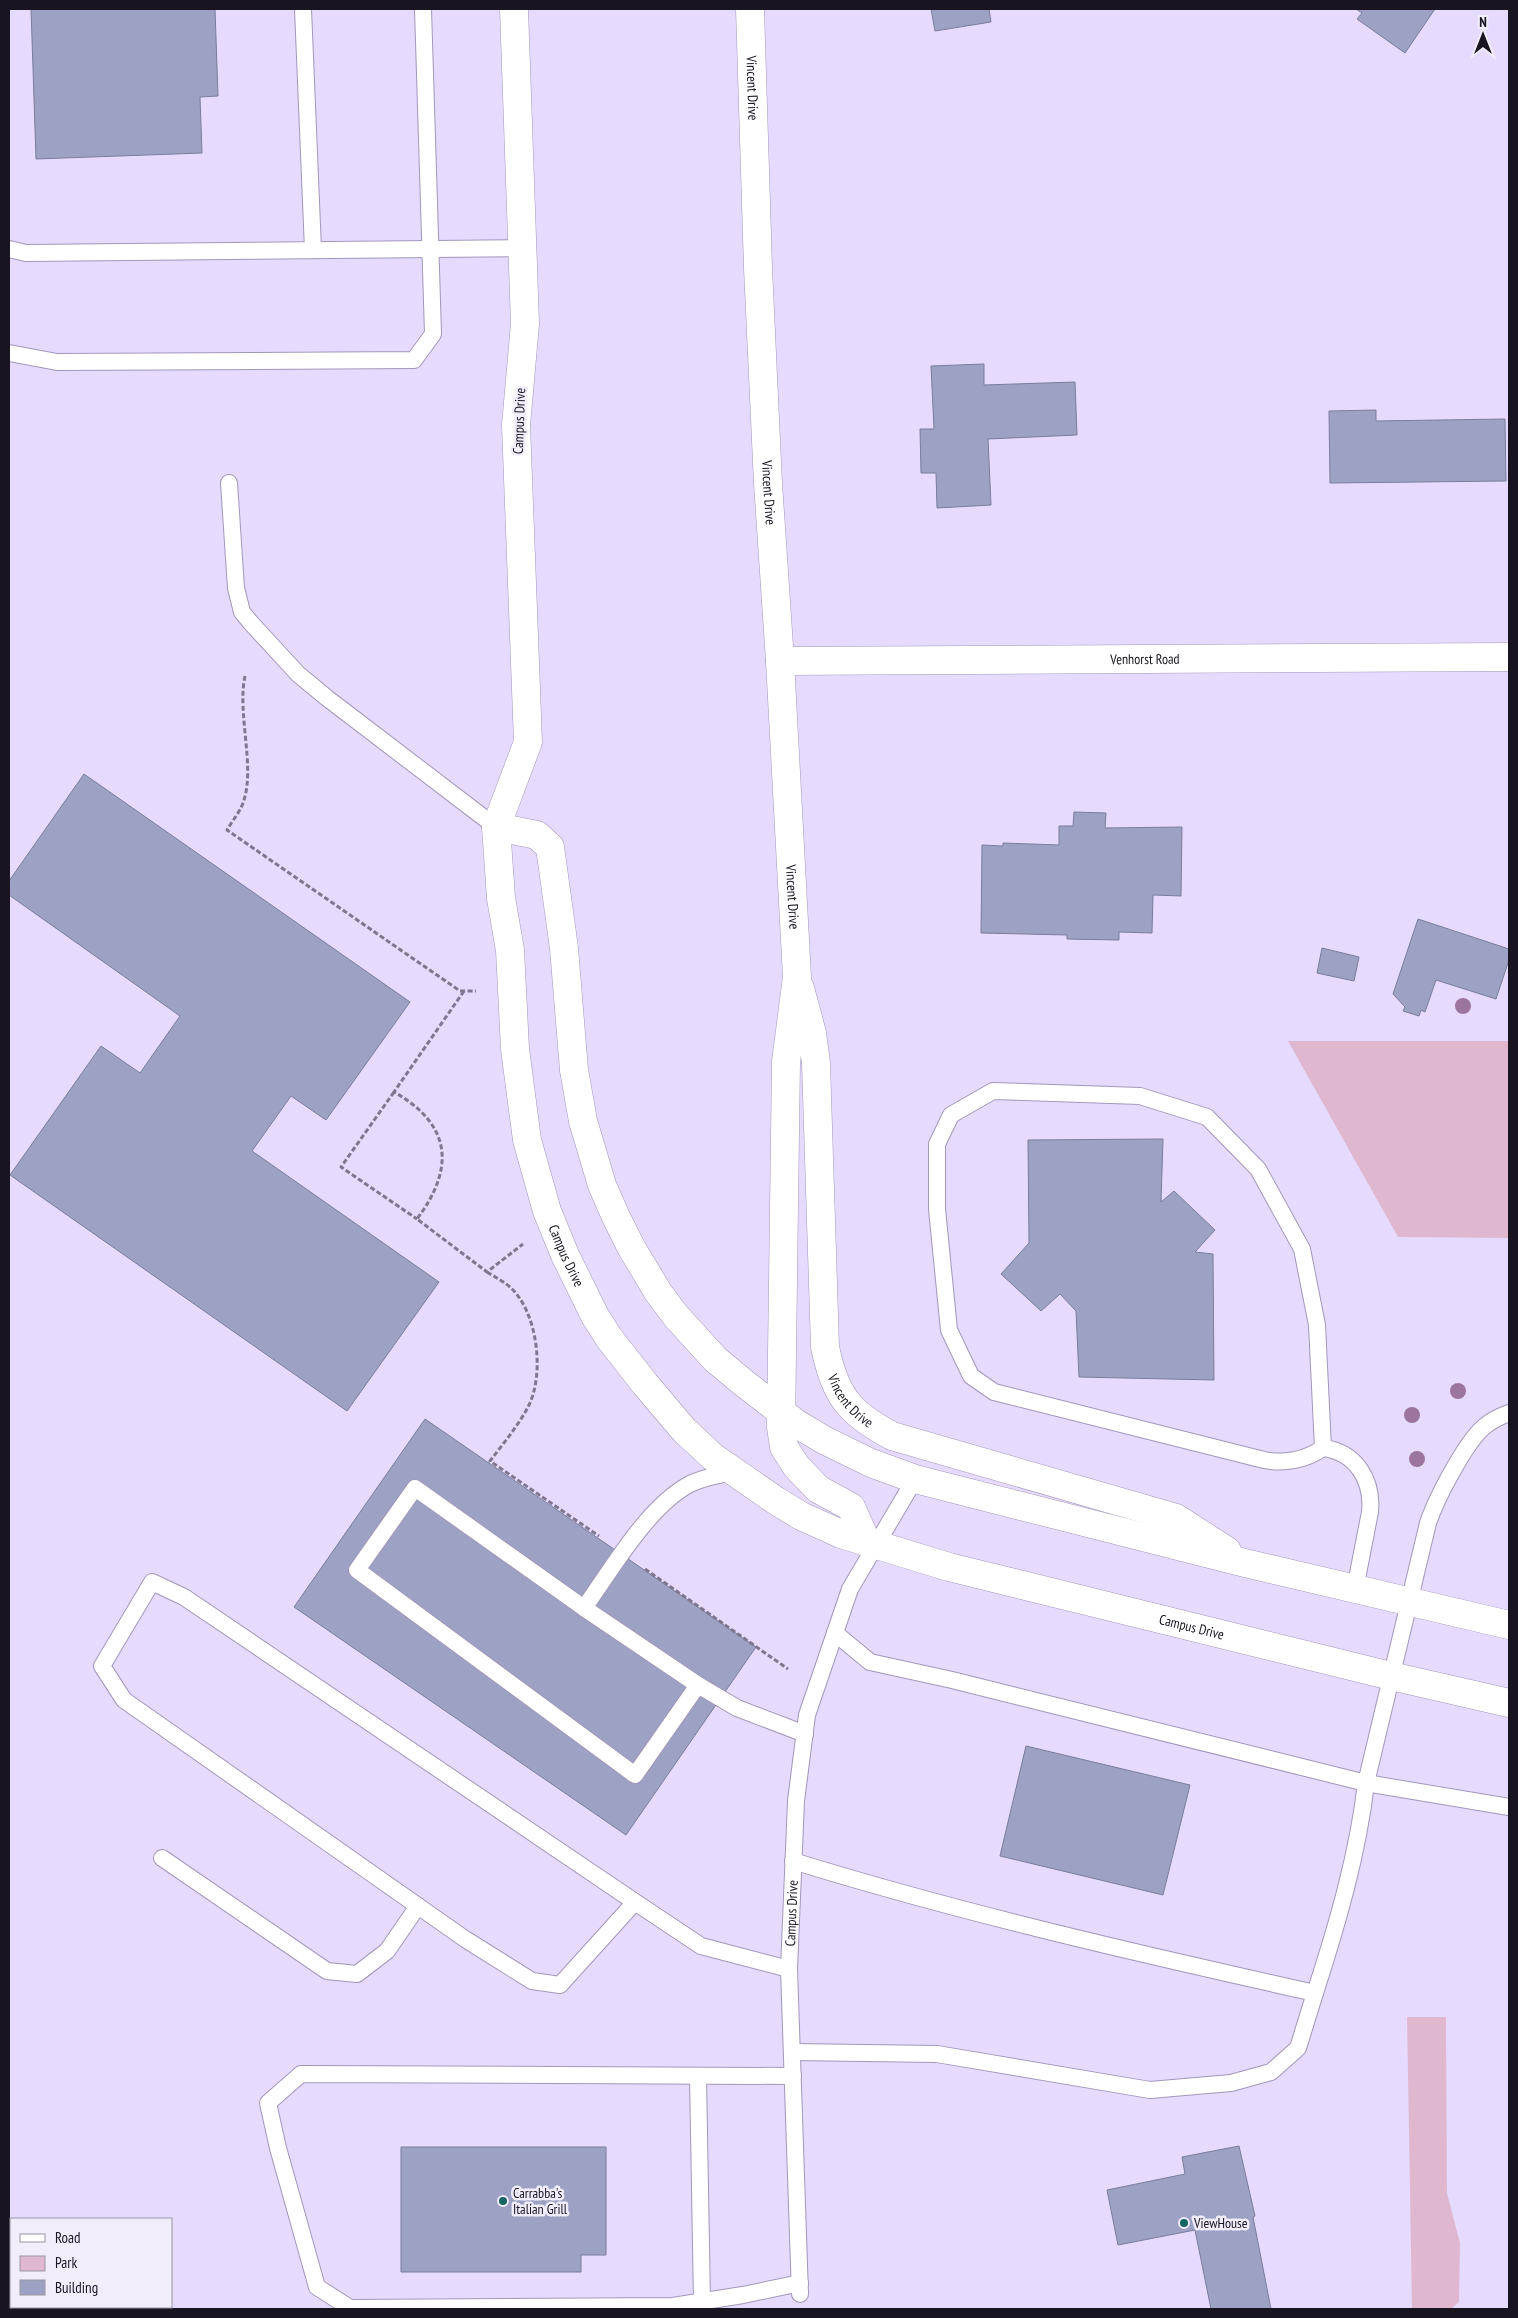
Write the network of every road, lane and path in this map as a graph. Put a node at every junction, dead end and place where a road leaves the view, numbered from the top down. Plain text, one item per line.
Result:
1 (303, 9) edge
2 (423, 9) edge
3 (514, 9) edge
4 (750, 9) edge
5 (523, 248) junction
6 (9, 249) edge
7 (432, 249) junction
8 (313, 250) junction
9 (9, 352) edge
10 (230, 484) dead end
11 (1509, 657) edge
12 (780, 661) junction
13 (245, 676) dead end
14 (496, 827) junction
15 (797, 976) junction
16 (482, 990) dead end
17 (464, 991) junction
18 (394, 1092) junction
19 (417, 1219) junction
20 (526, 1242) dead end
21 (487, 1272) junction
22 (780, 1411) junction
23 (1509, 1413) edge
24 (1323, 1448) junction
25 (734, 1472) junction
26 (915, 1479) junction
27 (606, 1541) dead end
28 (872, 1545) junction
29 (1245, 1563) junction
30 (641, 1566) dead end
31 (1355, 1589) junction
32 (1408, 1602) junction
33 (584, 1608) junction
34 (1509, 1625) edge
35 (835, 1633) junction
36 (788, 1669) dead end
37 (1390, 1676) junction
38 (698, 1685) junction
39 (1509, 1703) edge
40 (805, 1734) junction
41 (1366, 1783) junction
42 (1509, 1807) edge
43 (162, 1858) dead end
44 (793, 1861) junction
45 (635, 1902) junction
46 (418, 1906) junction
47 (789, 1969) junction
48 (1315, 1993) junction
49 (792, 2052) junction
50 (698, 2076) junction
51 (793, 2076) junction
52 (702, 2302) junction

1 - 8 lane
2 - 7 lane
3 - 5 street, Campus Drive
4 - 12 street, Vincent Drive
5 - 7 lane
5 - 14 street, Campus Drive
6 - 8 lane
7 - 8 lane
7 - 9 lane
10 - 14 lane
11 - 12 street, Venhorst Road
12 - 15 street, Vincent Drive
13 - 17 path
14 - 22 street
14 - 25 street, Campus Drive
15 - 22 street, Vincent Drive
15 - 29 street, Vincent Drive
16 - 17 path
17 - 18 path
18 - 19 path
18 - 19 path
19 - 21 path
20 - 21 path
21 - 27 path
22 - 26 street
22 - 28 street, Vincent Drive
23 - 32 lane
24 - 24 lane
24 - 31 lane
25 - 28 street, Campus Drive
25 - 33 lane
26 - 28 lane, Campus Drive
26 - 29 street
28 - 35 lane, Campus Drive
28 - 37 street, Campus Drive
29 - 31 street
30 - 36 path
31 - 32 street
32 - 34 street
32 - 37 lane
33 - 38 lane
33 - 38 lane
35 - 40 lane, Campus Drive
35 - 41 lane
37 - 39 street, Campus Drive
37 - 41 lane
38 - 40 lane
40 - 44 lane, Campus Drive
41 - 42 lane
41 - 48 lane
43 - 46 lane
44 - 47 lane, Campus Drive
44 - 48 lane
45 - 46 lane
45 - 46 lane
45 - 47 lane
47 - 49 lane, Campus Drive
48 - 49 lane
49 - 51 lane, Campus Drive
50 - 51 lane
50 - 52 lane
50 - 52 lane
51 - 52 lane, Campus Drive

